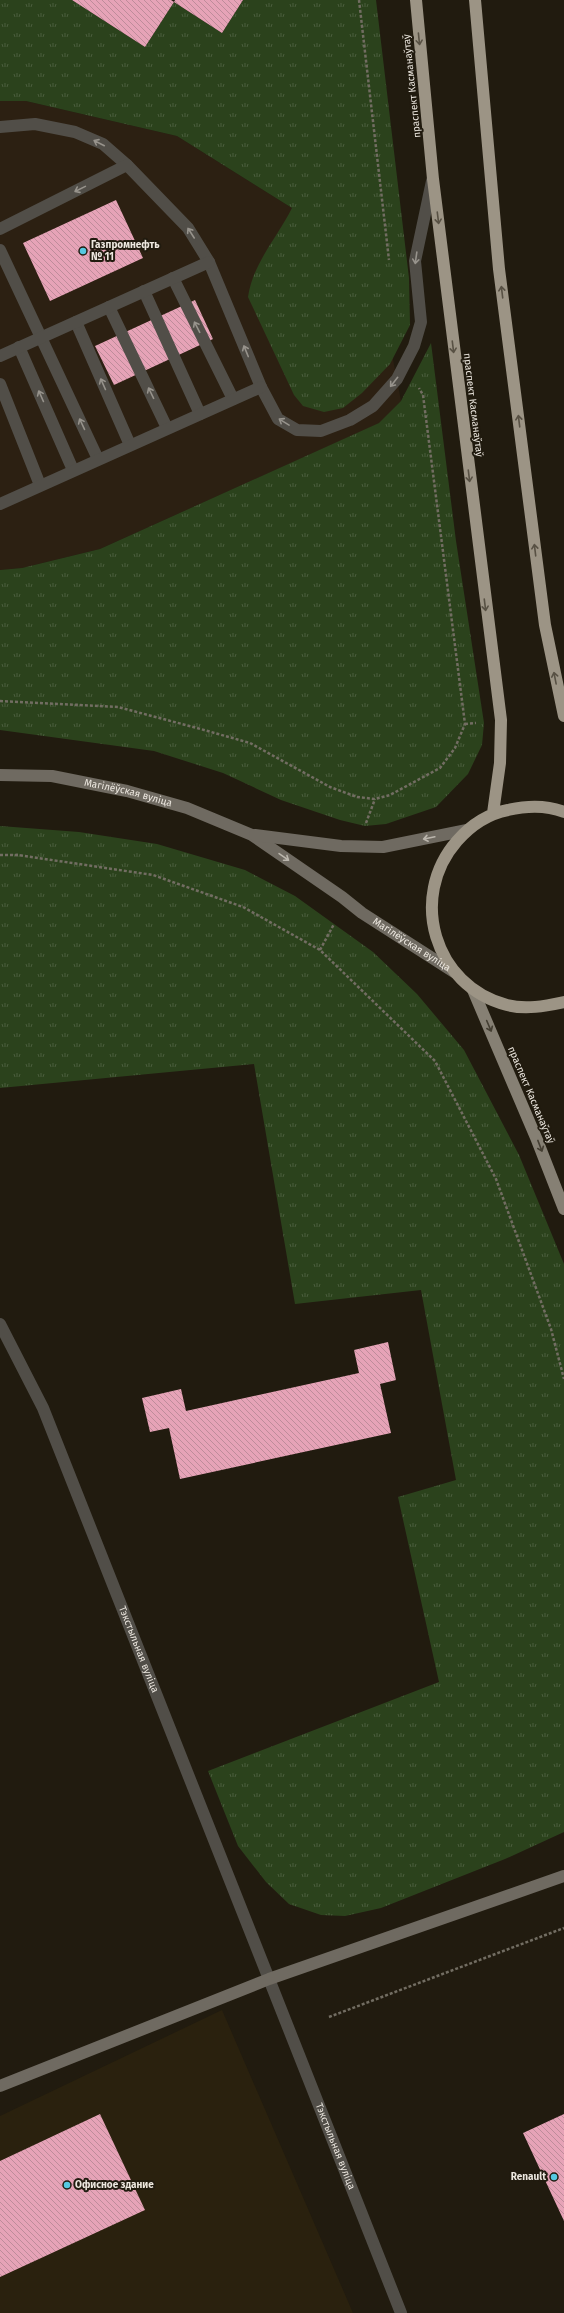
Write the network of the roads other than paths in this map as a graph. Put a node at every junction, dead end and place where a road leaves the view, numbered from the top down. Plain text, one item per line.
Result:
1 (416, 0) edge
2 (475, 0) edge
3 (0, 127) edge
4 (127, 165) junction
5 (433, 179) junction
6 (0, 229) edge
7 (0, 250) edge
8 (210, 262) junction
9 (173, 278) junction
10 (144, 291) junction
11 (109, 307) junction
12 (76, 322) junction
13 (41, 337) junction
14 (19, 347) junction
15 (0, 356) edge
16 (0, 384) edge
17 (261, 387) junction
18 (233, 399) junction
19 (200, 414) junction
20 (167, 428) junction
21 (130, 445) junction
22 (98, 459) junction
23 (73, 470) junction
24 (40, 485) junction
25 (0, 504) edge
26 (564, 716) edge
27 (0, 775) edge
28 (564, 812) edge
29 (493, 813) junction
30 (467, 830) junction
31 (252, 834) junction
32 (454, 972) junction
33 (473, 990) junction
34 (564, 1002) edge
35 (564, 1209) edge
36 (0, 1324) edge
37 (564, 1876) edge
38 (269, 1979) junction
39 (0, 2086) edge
40 (401, 2313) edge

1 -> 5 highway, праспект Касманаўтаў
26 -> 2 highway
4 -> 3 street
4 -> 6 street
8 -> 4 street
5 -> 17 street
5 -> 29 highway, праспект Касманаўтаў
7 - 13 street
8 - 9 street
17 -> 8 street
9 - 10 street
18 -> 9 street
10 - 11 street
10 - 19 street
11 - 12 street
20 -> 11 street
12 - 13 street
21 -> 12 street
13 - 14 street
22 -> 13 street
14 - 15 street
23 -> 14 street
16 - 24 street
17 - 18 street
18 - 19 street
19 - 20 street
20 - 21 street
21 - 22 street
22 - 23 street
23 - 24 street
24 - 25 street
27 - 31 street, Магілёўская вуліца
28 - 29 highway, праспект Касманаўтаў
29 - 30 highway, праспект Касманаўтаў
30 -> 31 street, Магілёўская вуліца
30 - 32 highway, праспект Касманаўтаў
31 -> 32 street, Магілёўская вуліца
32 - 33 highway, праспект Касманаўтаў
33 - 34 highway, праспект Касманаўтаў
33 -> 35 main road, праспект Касманаўтаў
36 - 38 street, Тэкстыльная вуліца
37 - 38 street
38 - 39 street
38 - 40 street, Тэкстыльная вуліца

